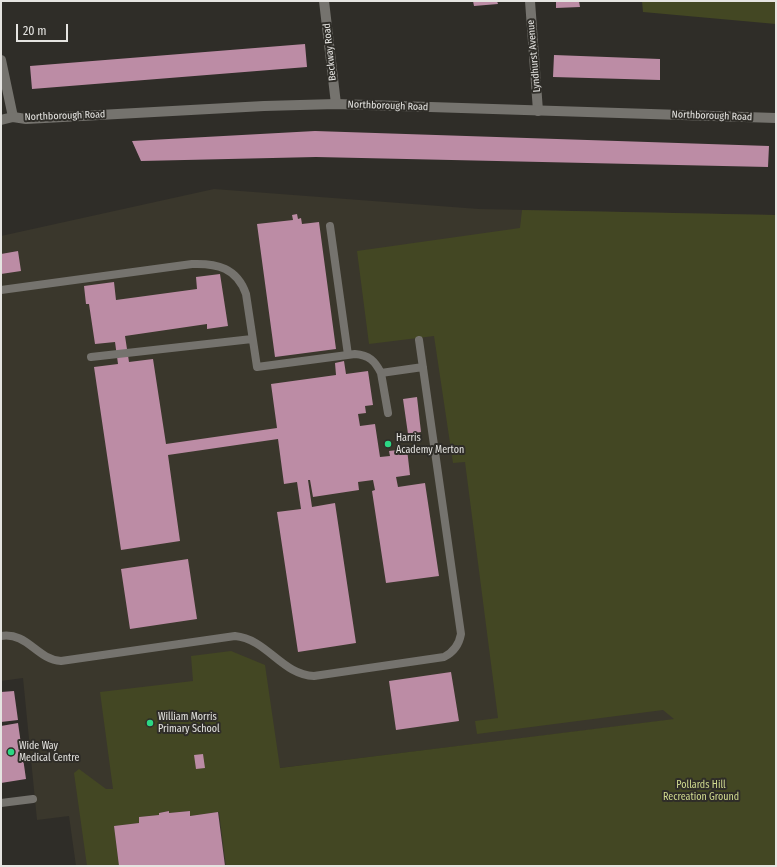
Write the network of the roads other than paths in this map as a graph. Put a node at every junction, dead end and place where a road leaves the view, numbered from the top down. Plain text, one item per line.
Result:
1 (324, 1) edge
2 (530, 1) edge
3 (1, 60) edge
4 (336, 104) junction
5 (538, 110) junction
6 (14, 117) junction
7 (776, 118) edge
8 (1, 120) edge
9 (330, 226) dead end
10 (1, 290) edge
11 (252, 339) junction
12 (419, 340) dead end
13 (348, 355) junction
14 (91, 357) dead end
15 (423, 367) junction
16 (381, 373) junction
17 (388, 413) dead end
18 (1, 636) edge
19 (33, 799) dead end
20 (1, 803) edge

1 - 4 street, Beckway Road
2 - 5 street, Lyndhurst Avenue
3 - 6 street
4 - 5 street, Northborough Road
4 - 6 street, Northborough Road
5 - 7 street, Northborough Road
6 - 8 street, Northborough Road
9 - 13 lane
10 - 11 lane
11 - 13 lane
11 - 14 lane
12 - 15 lane
13 - 16 lane
15 - 16 lane
15 - 18 lane
16 - 17 lane
19 - 20 lane

